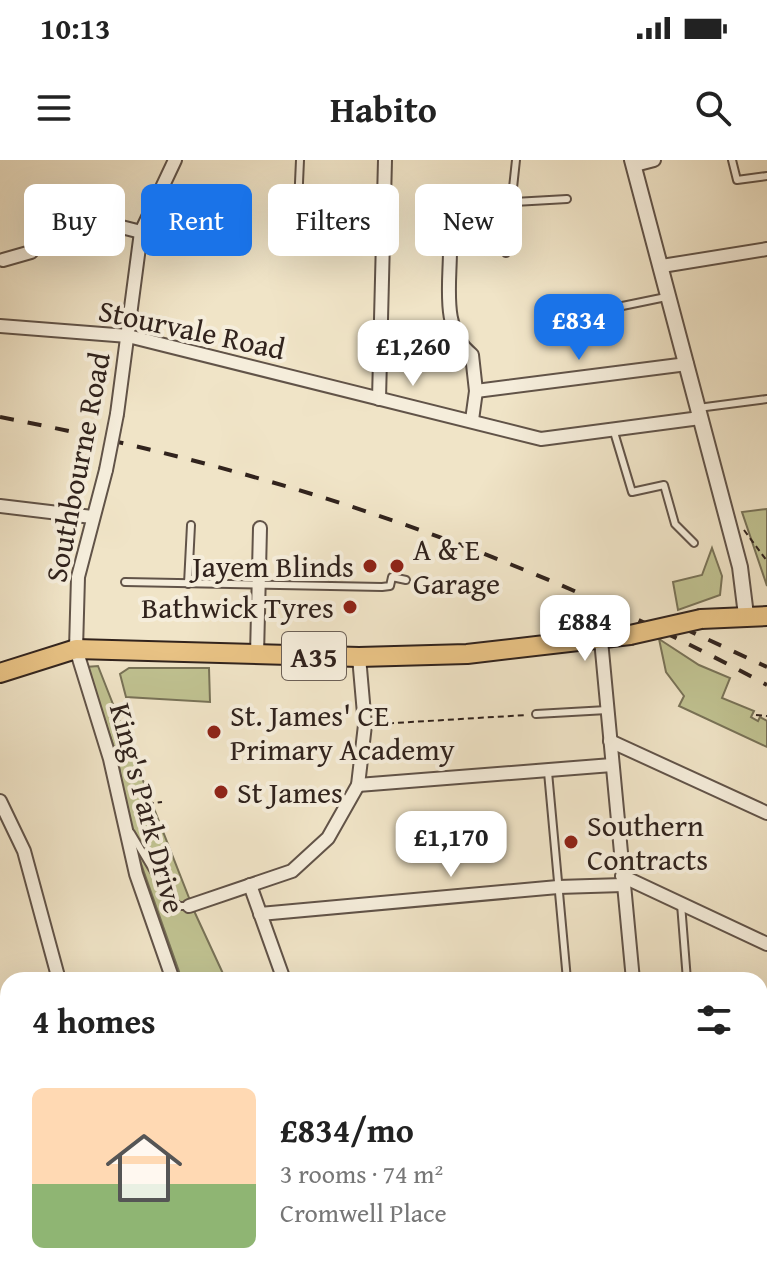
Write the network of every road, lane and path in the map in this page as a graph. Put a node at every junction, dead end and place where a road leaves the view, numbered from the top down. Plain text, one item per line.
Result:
1 (175, 160) edge
2 (300, 160) edge
3 (385, 160) edge
4 (516, 160) edge
5 (654, 160) edge
6 (732, 160) edge
7 (633, 162) edge
8 (767, 176) edge
9 (164, 184) edge
10 (299, 184) edge
11 (515, 184) edge
12 (567, 199) dead end
13 (522, 202) edge
14 (141, 232) joint
15 (767, 249) edge
16 (450, 256) edge
17 (3, 260) dead end
18 (662, 266) junction
19 (670, 296) junction
20 (569, 317) dead end
21 (0, 326) edge
22 (128, 336) junction
23 (382, 343) junction
24 (458, 344) junction
25 (687, 364) junction
26 (476, 391) junction
27 (379, 399) junction
28 (767, 399) edge
29 (699, 413) junction
30 (472, 420) junction
31 (614, 432) junction
32 (0, 506) edge
33 (92, 517) junction
34 (728, 521) junction
35 (191, 525) dead end
36 (260, 528) dead end
37 (694, 543) dead end
38 (767, 561) edge
39 (406, 580) dead end
40 (125, 582) dead end
41 (188, 584) junction
42 (258, 586) junction
43 (746, 615) junction
44 (767, 616) edge
45 (601, 640) junction
46 (76, 649) junction
47 (257, 655) junction
48 (359, 657) junction
49 (0, 673) edge
50 (607, 710) junction
51 (536, 714) joint
52 (767, 714) edge
53 (756, 715) dead end
54 (365, 725) junction
55 (610, 741) junction
56 (612, 765) junction
57 (547, 768) junction
58 (358, 785) junction
59 (0, 801) edge
60 (162, 802) dead end
61 (767, 813) edge
62 (121, 816) junction
63 (135, 826) dead end
64 (623, 880) junction
65 (250, 885) junction
66 (558, 887) junction
67 (681, 903) junction
68 (189, 906) joint
69 (260, 914) junction
70 (767, 944) edge
71 (57, 972) edge
72 (170, 972) edge
73 (281, 972) edge
74 (566, 972) edge
75 (632, 972) edge
76 (686, 972) edge

1 - 9 street, Southbourne Road
2 - 10 lane
3 - 23 street
4 - 11 lane
5 - 7 street
6 - 8 lane
7 - 18 street
12 - 13 lane
14 - 17 street
14 - 22 street, Southbourne Road
15 - 18 street
16 - 24 street
18 - 19 street
19 - 20 lane
19 - 25 street
21 - 22 street, Stourvale Road
22 - 27 street, Stourvale Road
22 - 33 street, Southbourne Road, bridge
23 - 24 lane
23 - 27 street
24 - 26 street
25 - 26 street
25 - 29 street
26 - 30 street
27 - 30 street, Stourvale Road
28 - 29 lane
29 - 31 street, Stourvale Road
29 - 34 street
30 - 31 street, Stourvale Road
31 - 37 lane
32 - 33 street
33 - 46 street, Southbourne Road
34 - 38 path
34 - 43 street
35 - 41 lane
36 - 42 street
39 - 42 lane
40 - 41 lane
41 - 42 lane
42 - 47 street
43 - 44 main road, A35
43 - 45 main road, A35, bridge
45 - 48 main road, A35
45 - 50 street
46 - 47 main road, A35
46 - 49 main road, A35
46 - 62 street, King's Park Drive
47 - 48 main road, A35
48 - 54 street
50 - 51 lane
50 - 55 street
51 - 54 path
52 - 53 path
54 - 58 street
55 - 56 street
55 - 61 street
56 - 57 street
56 - 64 street
57 - 58 street
57 - 66 lane
58 - 65 street
59 - 71 street
60 - 63 path
62 - 68 lane
62 - 72 street, King's Park Drive
64 - 66 street
64 - 67 street
64 - 75 street
65 - 68 street
65 - 69 street
66 - 69 street
66 - 74 lane
67 - 70 street
67 - 76 lane
69 - 73 street

